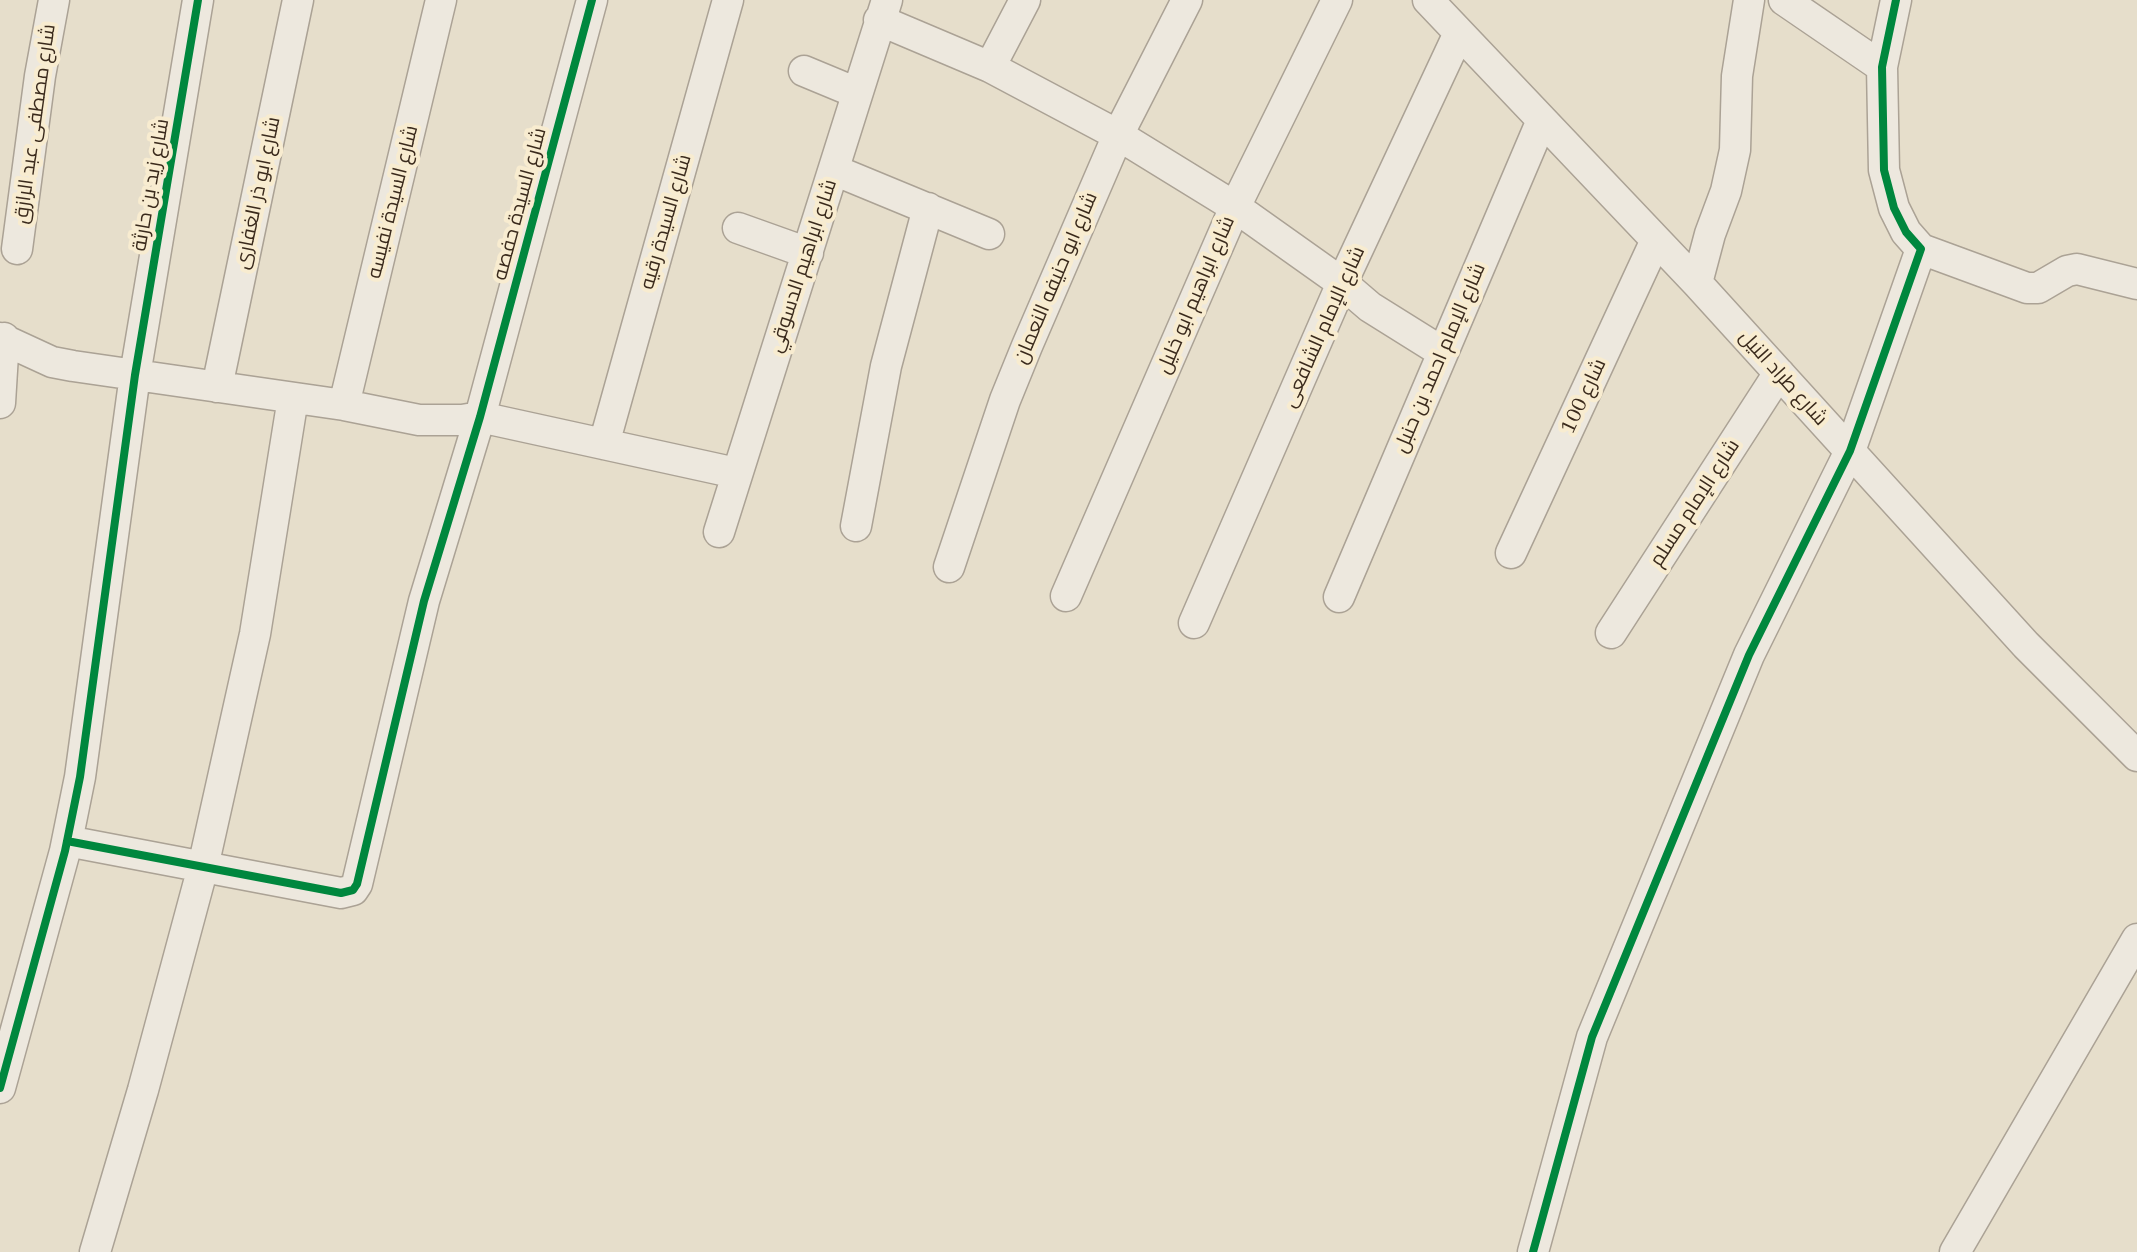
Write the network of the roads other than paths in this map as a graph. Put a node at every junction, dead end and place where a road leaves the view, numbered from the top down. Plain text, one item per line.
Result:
1 (54, 0) edge
2 (198, 0) edge
3 (298, 0) edge
4 (441, 0) edge
5 (592, 0) edge
6 (728, 0) edge
7 (1025, 0) edge
8 (1187, 0) edge
9 (1337, 0) edge
10 (1428, 0) edge
11 (1749, 0) edge
12 (1784, 0) edge
13 (1896, 0) edge
14 (883, 10) edge
15 (1459, 33) junction
16 (990, 67) junction
17 (1882, 67) junction
18 (804, 71) dead end
19 (857, 93) junction
20 (1542, 120) junction
21 (1118, 135) junction
22 (834, 170) junction
23 (1235, 207) junction
24 (928, 208) junction
25 (738, 228) dead end
26 (989, 234) dead end
27 (1656, 240) junction
28 (17, 249) dead end
29 (1921, 249) junction
30 (808, 253) junction
31 (1342, 283) junction
32 (1697, 283) junction
33 (2137, 284) edge
34 (2, 338) edge
35 (1442, 352) junction
36 (1779, 373) junction
37 (135, 375) junction
38 (217, 387) junction
39 (293, 398) junction
40 (0, 403) edge
41 (344, 405) junction
42 (480, 417) junction
43 (604, 444) junction
44 (1850, 451) junction
45 (736, 473) junction
46 (856, 526) dead end
47 (719, 532) dead end
48 (1511, 553) dead end
49 (949, 567) dead end
50 (1066, 596) dead end
51 (1339, 597) dead end
52 (1194, 623) dead end
53 (1611, 633) dead end
54 (2137, 756) edge
55 (67, 841) junction
56 (203, 867) junction
57 (2137, 939) edge
58 (0, 1088) edge
59 (95, 1252) edge
60 (1533, 1252) edge
61 (1955, 1252) edge

1 - 28 street, شارع مصطفى عبد الرازق
2 - 37 street, شارع زيد بن حارثة
3 - 38 street, شارع ابو ذر الغفارى
4 - 41 street, شارع السيدة نفيسه
5 - 42 street, شارع السيدة حفصه
6 - 43 street, شارع السيدة رقيه
7 - 16 street
8 - 21 street, شارع ابو حنيفه النعمان
9 - 23 street, شارع ابراهيم ابو خليل
10 - 15 street, شارع طراد النيل
11 - 32 street
12 - 17 street
13 - 17 street
14 - 16 street
14 - 19 street, شارع ابراهيم الدسوقي
15 - 20 street, شارع طراد النيل
15 - 31 street, شارع الإمام الشافعى
16 - 21 street
17 - 29 street
18 - 19 street
19 - 22 street, شارع ابراهيم الدسوقي
20 - 27 street, شارع طراد النيل
20 - 35 street, شارع الإمام احمد بن حنبل
21 - 23 street
21 - 49 street, شارع ابو حنيفه النعمان
22 - 24 street
22 - 30 street, شارع ابراهيم الدسوقي
23 - 31 street
23 - 50 street, شارع ابراهيم ابو خليل
24 - 26 street
24 - 46 street
25 - 30 street
27 - 32 street, شارع طراد النيل
27 - 48 street, شارع 100
29 - 33 street
29 - 44 street
30 - 45 street, شارع ابراهيم الدسوقي
31 - 35 street
31 - 52 street, شارع الإمام الشافعى
32 - 36 street, شارع طراد النيل
34 - 37 street
34 - 40 street
35 - 51 street, شارع الإمام احمد بن حنبل
36 - 44 street, شارع طراد النيل
36 - 53 street, شارع الإمام مسلم
37 - 38 street
37 - 55 street, شارع زيد بن حارثة
38 - 39 street
39 - 41 street
39 - 56 street
41 - 42 street
42 - 43 street
42 - 56 street, شارع السيدة حفصه
43 - 45 street
44 - 54 street, شارع طراد النيل
44 - 60 street
45 - 47 street, شارع ابراهيم الدسوقي
55 - 56 street, شارع السيدة حفصه
55 - 58 street, شارع زيد بن حارثة
56 - 59 street
57 - 61 street

